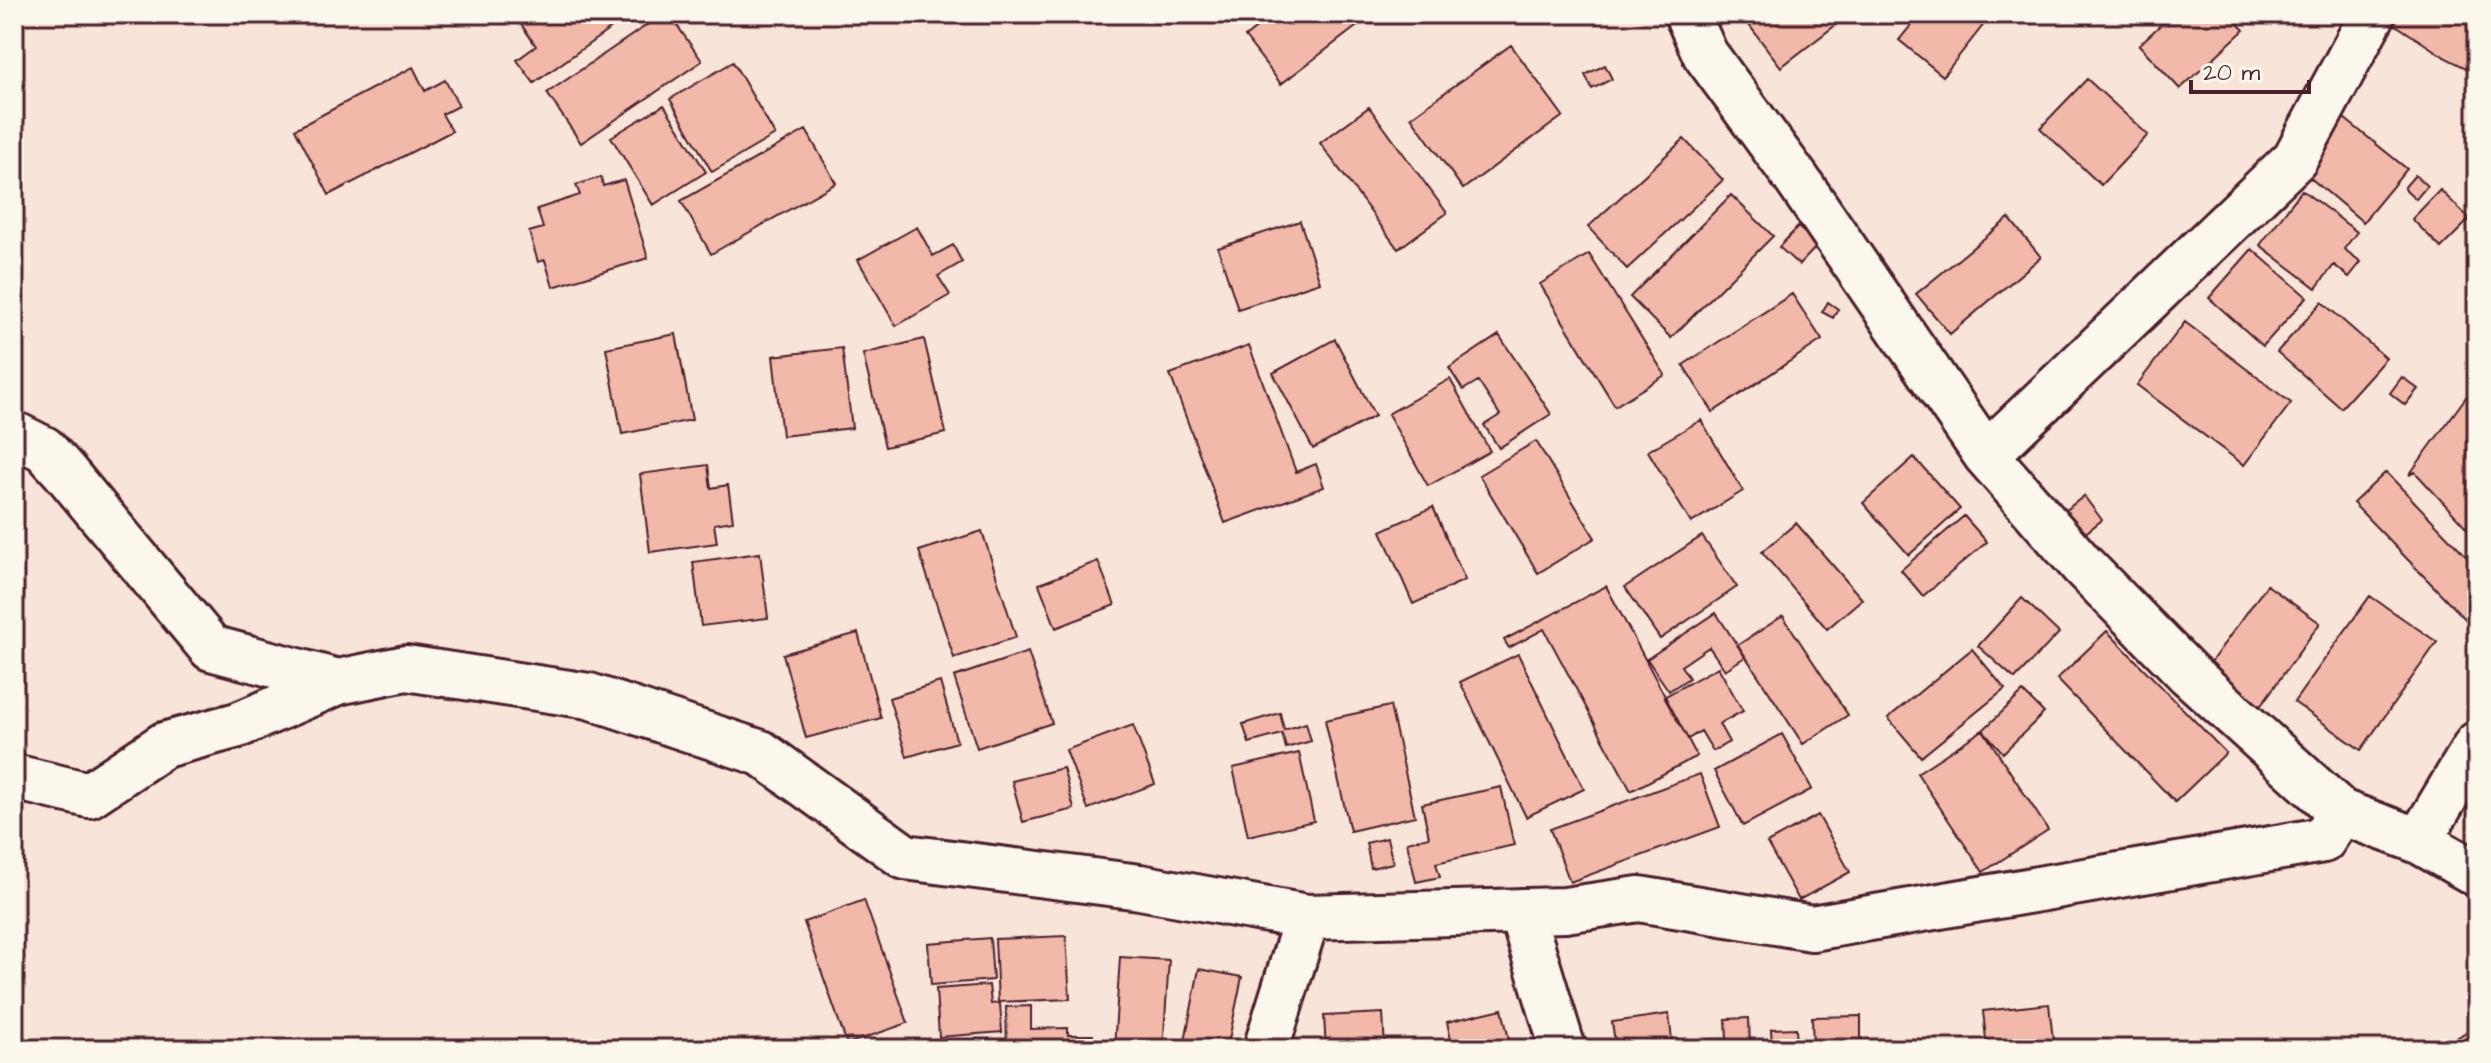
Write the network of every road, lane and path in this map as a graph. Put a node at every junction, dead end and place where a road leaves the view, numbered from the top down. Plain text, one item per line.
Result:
1 (1687, 14) edge
2 (2373, 14) edge
3 (14, 434) edge
4 (1986, 455) junction
5 (338, 682) junction
6 (2477, 744) edge
7 (14, 777) edge
8 (2341, 812) junction
9 (2419, 841) junction
10 (2477, 874) edge
11 (1521, 911) junction
12 (1307, 917) junction
13 (1266, 1049) edge
14 (1563, 1049) edge

1 - 4 street
2 - 4 street
3 - 5 street
4 - 8 street
5 - 7 street
5 - 12 street
6 - 9 street
8 - 9 street
8 - 11 street
9 - 10 street
11 - 12 street
11 - 14 street
12 - 13 street

